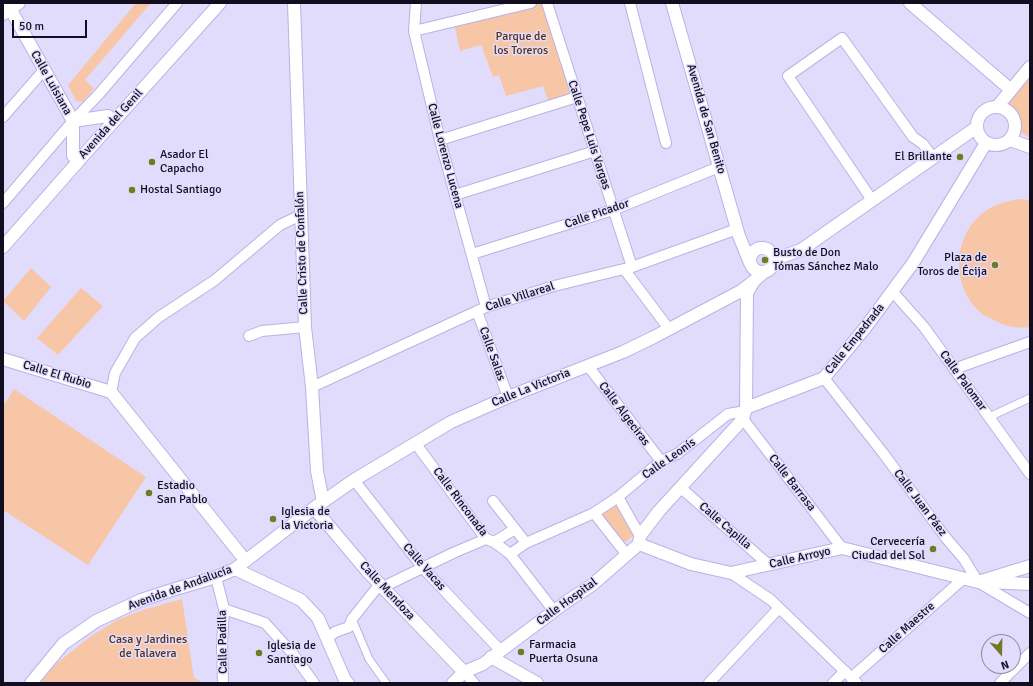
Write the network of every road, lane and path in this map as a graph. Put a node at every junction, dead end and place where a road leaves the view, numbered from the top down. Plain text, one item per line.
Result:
1 (177, 3) edge
2 (209, 3) edge
3 (220, 3) edge
4 (294, 3) edge
5 (416, 3) edge
6 (531, 3) edge
7 (547, 3) edge
8 (630, 3) edge
9 (672, 3) edge
10 (910, 3) edge
11 (10, 7) edge
12 (414, 31) junction
13 (1030, 67) edge
14 (44, 70) junction
15 (1011, 90) junction
16 (577, 97) junction
17 (997, 107) junction
18 (108, 116) junction
19 (3, 117) edge
20 (73, 121) junction
21 (977, 127) junction
22 (440, 140) junction
23 (1010, 140) junction
24 (666, 143) dead end
25 (986, 143) junction
26 (1030, 147) edge
27 (595, 152) junction
28 (73, 156) junction
29 (933, 158) junction
30 (719, 167) junction
31 (455, 195) junction
32 (872, 200) junction
33 (3, 203) edge
34 (614, 210) junction
35 (300, 214) junction
36 (738, 232) junction
37 (3, 236) edge
38 (3, 247) edge
39 (757, 249) junction
40 (472, 254) junction
41 (775, 259) junction
42 (750, 263) junction
43 (628, 268) junction
44 (758, 277) junction
45 (892, 291) junction
46 (486, 307) junction
47 (477, 311) junction
48 (305, 327) junction
49 (669, 329) junction
50 (249, 336) dead end
51 (1030, 342) edge
52 (3, 359) edge
53 (588, 366) junction
54 (954, 370) junction
55 (824, 378) junction
56 (312, 387) junction
57 (111, 392) junction
58 (508, 396) junction
59 (1030, 398) edge
60 (745, 413) junction
61 (988, 417) junction
62 (416, 444) junction
63 (661, 461) junction
64 (1030, 474) edge
65 (354, 480) junction
66 (680, 488) junction
67 (618, 497) junction
68 (493, 501) dead end
69 (318, 505) junction
70 (594, 513) junction
71 (514, 529) junction
72 (640, 540) junction
73 (490, 541) junction
74 (526, 543) junction
75 (842, 548) junction
76 (510, 554) junction
77 (626, 555) junction
78 (245, 560) junction
79 (770, 565) junction
80 (1030, 566) edge
81 (423, 568) junction
82 (235, 569) junction
83 (732, 573) junction
84 (216, 577) junction
85 (963, 579) junction
86 (978, 582) junction
87 (1030, 584) edge
88 (382, 585) junction
89 (779, 608) junction
90 (224, 609) junction
91 (554, 611) junction
92 (1030, 613) edge
93 (352, 619) junction
94 (327, 639) junction
95 (1030, 653) edge
96 (496, 654) junction
97 (464, 672) junction
98 (851, 677) edge
99 (31, 683) edge
100 (223, 683) edge
101 (314, 683) edge
102 (348, 683) edge
103 (386, 683) edge
104 (452, 683) edge
105 (474, 683) edge
106 (538, 683) edge
107 (709, 683) edge
108 (833, 683) edge
109 (1000, 683) edge

1 - 20 street
2 - 18 street, Avenida del Genil
3 - 38 street, Avenida del Genil
4 - 35 street, Calle Cristo de Confalón
5 - 12 street, Calle Lorenzo Lucena
6 - 12 street
7 - 16 street, Calle Pepe Luis Vargas
8 - 24 street
9 - 30 street, Avenida de San Benito
10 - 15 street
11 - 14 street, Calle Luisiana
12 - 22 street, Calle Lorenzo Lucena
13 - 15 street
14 - 19 street
14 - 20 street, Calle Luisiana
15 - 17 street
16 - 22 street
16 - 27 street, Calle Pepe Luis Vargas
17 - 21 street
17 - 23 street
18 - 20 street, Calle Luisiana
18 - 28 street, Avenida del Genil
20 - 28 street, Calle Luisiana
20 - 33 street
21 - 25 street
21 - 29 street
22 - 31 street, Calle Lorenzo Lucena
23 - 25 street
23 - 26 street
25 - 45 street, Calle Empedrada
27 - 31 street
27 - 34 street, Calle Pepe Luis Vargas
28 - 37 street, Avenida del Genil
29 - 32 street
29 - 32 street
30 - 34 street, Calle Picador
30 - 36 street, Avenida de San Benito
31 - 40 street, Calle Lorenzo Lucena
32 - 41 street
34 - 40 street, Calle Picador
34 - 43 street, Calle Pepe Luis Vargas
35 - 48 street, Calle Cristo de Confalón
35 - 57 street
36 - 39 street
36 - 42 street, Avenida de San Benito
36 - 43 street, Calle Villareal
39 - 41 street
39 - 42 street
40 - 46 street, Calle Lorenzo Lucena
41 - 44 street
42 - 44 street
43 - 46 street, Calle Villareal
43 - 49 street, Calle Pepe Luis Vargas
44 - 49 street, Calle La Victoria
44 - 60 street
45 - 54 street, Calle Palomar
45 - 55 street, Calle Empedrada
46 - 47 street, Calle Villareal
47 - 56 street, Calle Villareal
47 - 58 street, Calle Salas
48 - 50 street
48 - 56 street, Calle Cristo de Confalón
49 - 53 street, Calle La Victoria
51 - 54 street
52 - 57 street, Calle El Rubio
53 - 58 street, Calle La Victoria
53 - 63 street, Calle Algeciras
54 - 61 street, Calle Palomar
55 - 60 street, Calle Empedrada
55 - 86 street, Calle Juan Páez
56 - 69 street, Calle Cristo de Confalón
57 - 78 street
58 - 62 street, Calle La Victoria
59 - 61 street
60 - 63 street, Calle Leonís
60 - 66 street, Calle Empedrada
60 - 75 street, Calle Barrasa
61 - 64 street, Calle Palomar
62 - 65 street, Calle La Victoria
62 - 73 street, Calle Rinconada
63 - 67 street, Calle Leonís
65 - 69 street, Calle La Victoria
65 - 81 street, Calle Vacas
66 - 72 street, Calle Empedrada
66 - 79 street, Calle Capilla
67 - 70 street, Calle Leonís
67 - 72 street
68 - 71 street
69 - 78 street, Avenida de Andalucía
69 - 88 street, Calle Mendoza
70 - 74 street, Calle Leonís
70 - 77 street
71 - 73 street
71 - 74 street
72 - 77 street, Calle Hospital
72 - 83 street, Calle Arroyo
73 - 76 street, Calle Rinconada
73 - 81 street
74 - 76 street, Calle Leonís
75 - 79 street, Calle Arroyo
75 - 85 street, Calle Arroyo
76 - 91 street, Calle Rinconada
77 - 91 street, Calle Hospital
78 - 82 street, Avenida de Andalucía
79 - 83 street, Calle Arroyo
80 - 86 street
81 - 88 street
81 - 96 street, Calle Vacas
82 - 84 street, Avenida de Andalucía
82 - 94 street
83 - 89 street
84 - 90 street, Calle Padilla
84 - 99 street, Avenida de Andalucía
85 - 86 street, Calle Arroyo
85 - 98 street, Calle Maestre
86 - 87 street, Calle Arroyo
86 - 92 street, Calle Juan Páez
88 - 93 street
88 - 97 street, Calle Mendoza
89 - 98 street
89 - 107 street
90 - 100 street, Calle Padilla
90 - 101 street
91 - 96 street, Calle Hospital
93 - 94 street
93 - 103 street
94 - 102 street
95 - 109 street
96 - 97 street, Calle Hospital
96 - 106 street
97 - 104 street, Calle Hospital
97 - 105 street
98 - 108 street, Calle Maestre

